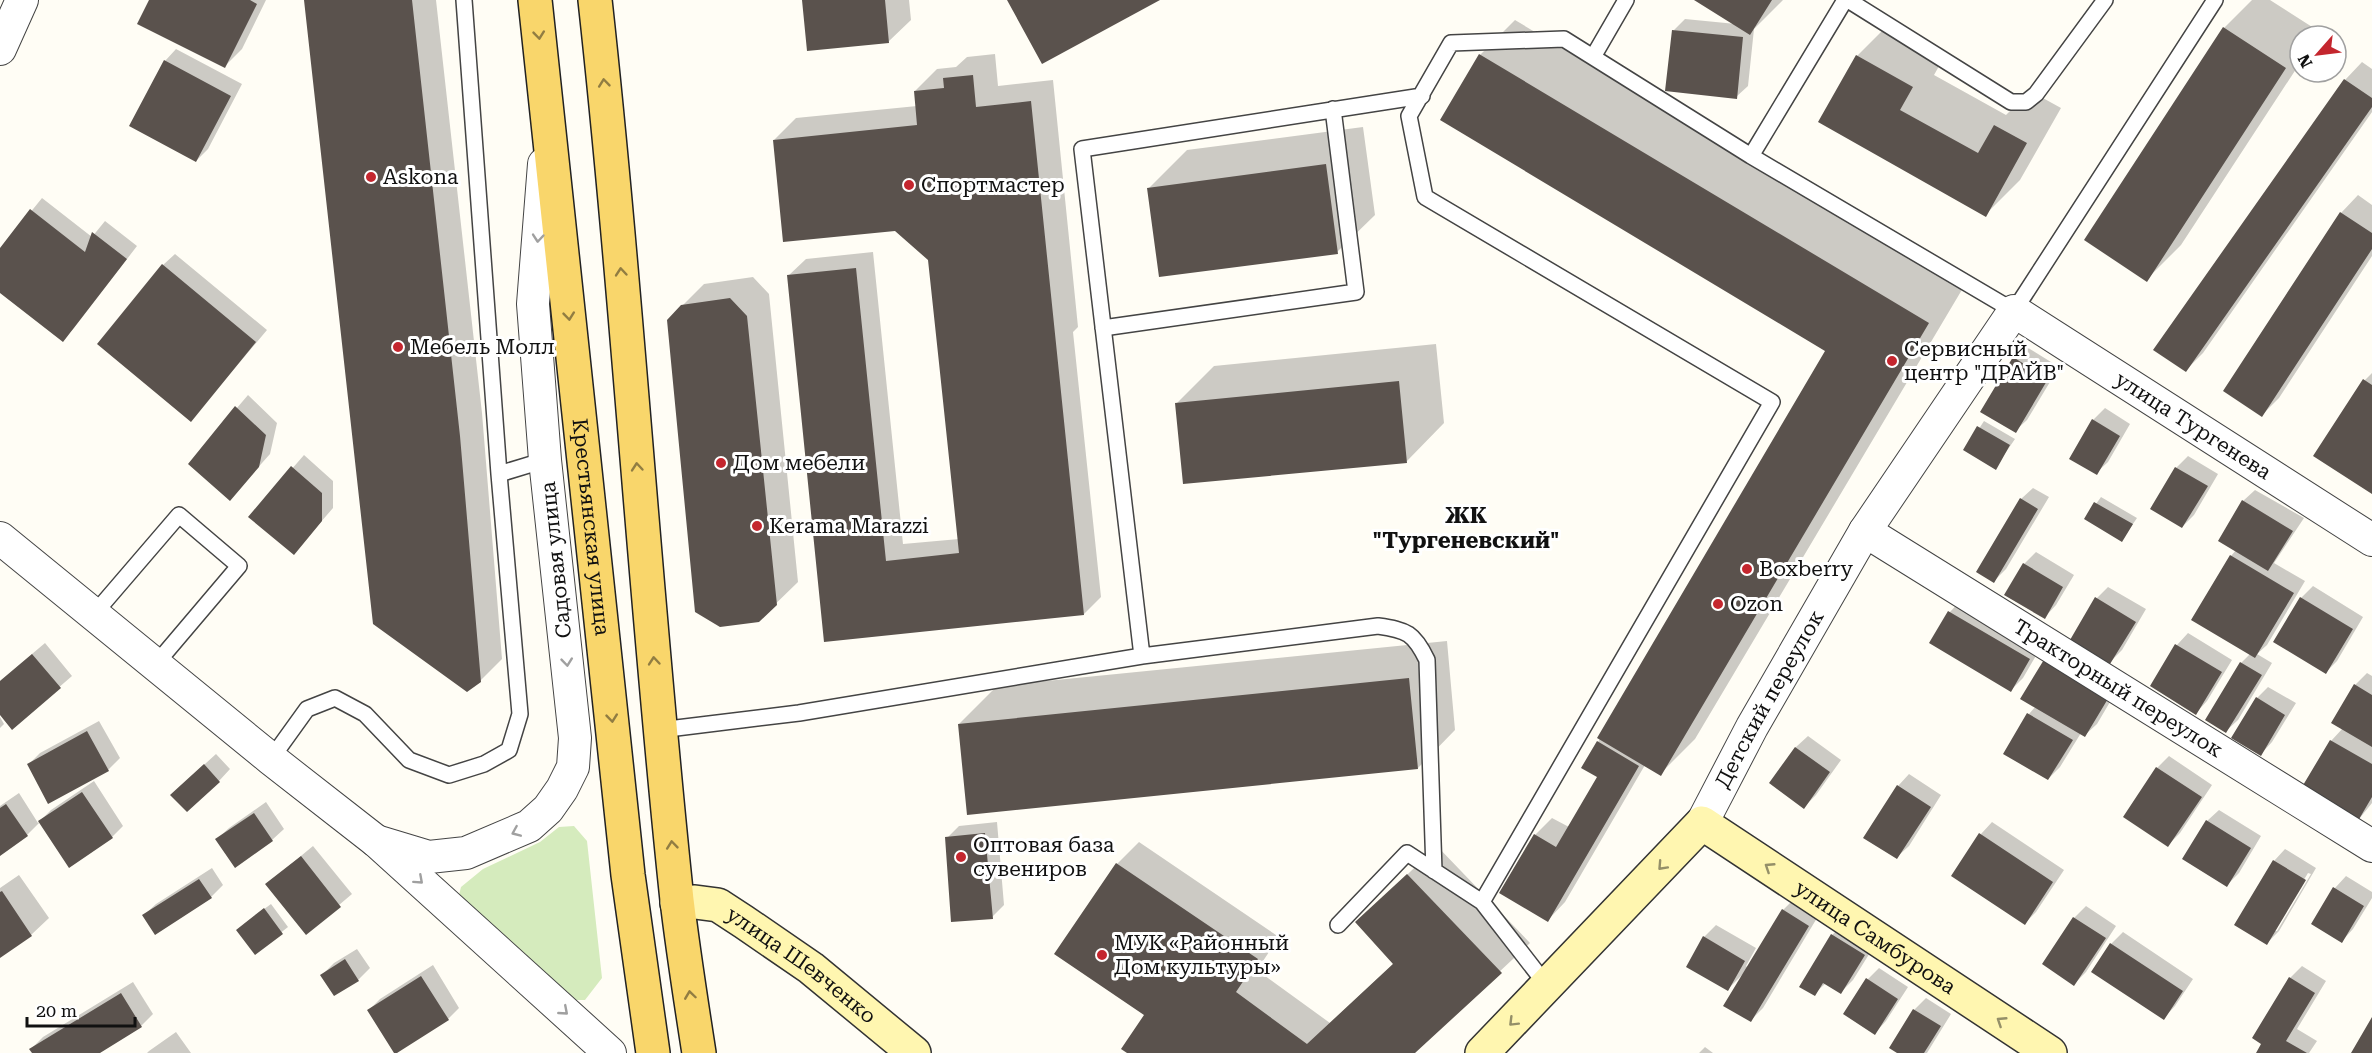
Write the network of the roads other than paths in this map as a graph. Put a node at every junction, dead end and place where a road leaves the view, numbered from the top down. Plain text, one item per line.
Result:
1 (22, 0) edge
2 (464, 0) edge
3 (535, 0) edge
4 (595, 0) edge
5 (1626, 0) edge
6 (1847, 0) edge
7 (2105, 0) edge
8 (2215, 0) edge
9 (0, 49) edge
10 (1593, 57) junction
11 (1422, 96) junction
12 (1333, 109) junction
13 (548, 117) junction
14 (1751, 156) junction
15 (2014, 311) junction
16 (1103, 328) junction
17 (545, 460) junction
18 (499, 474) junction
19 (1865, 531) junction
20 (0, 538) edge
21 (2372, 540) edge
22 (94, 614) junction
23 (1142, 656) junction
24 (155, 665) junction
25 (660, 730) junction
26 (271, 759) junction
27 (1702, 824) junction
28 (376, 841) junction
29 (2372, 846) edge
30 (1434, 871) junction
31 (1482, 902) junction
32 (677, 903) junction
33 (633, 908) junction
34 (1338, 925) dead end
35 (1548, 987) junction
36 (610, 1053) edge
37 (653, 1053) edge
38 (699, 1053) edge
39 (914, 1053) edge
40 (1482, 1053) edge
41 (2050, 1053) edge

1 - 9 street
2 - 18 lane
3 -> 13 main road, Крестьянская улица
25 -> 4 main road
5 - 10 lane
6 - 7 lane
6 - 14 lane
8 - 15 lane
10 - 11 lane
10 - 14 lane
11 - 12 lane
11 - 31 lane
12 - 16 lane
12 - 16 lane
13 -> 17 street, Садовая улица
13 -> 33 main road, Крестьянская улица
14 - 15 lane
15 - 19 street, Детский переулок
15 - 21 street, улица Тургенева
16 - 23 lane
17 - 18 lane
17 -> 28 street, Садовая улица
18 - 26 lane
19 - 27 street, Детский переулок
19 - 29 street, Тракторный переулок
20 - 22 street, Садовая улица
22 - 24 street, Садовая улица
22 - 24 lane
23 - 25 lane
23 - 30 lane
24 - 26 street, Садовая улица
32 -> 25 main road
26 - 28 street, Садовая улица
27 -> 35 street, Детский переулок
41 -> 27 street, улица Самбурова
28 -> 36 street, Садовая улица
30 - 31 lane
30 - 34 lane
31 - 35 lane
32 - 33 main road
38 -> 32 main road
32 - 39 street, улица Шевченко
33 - 37 main road, Крестьянская улица
35 -> 40 street, Детский переулок

